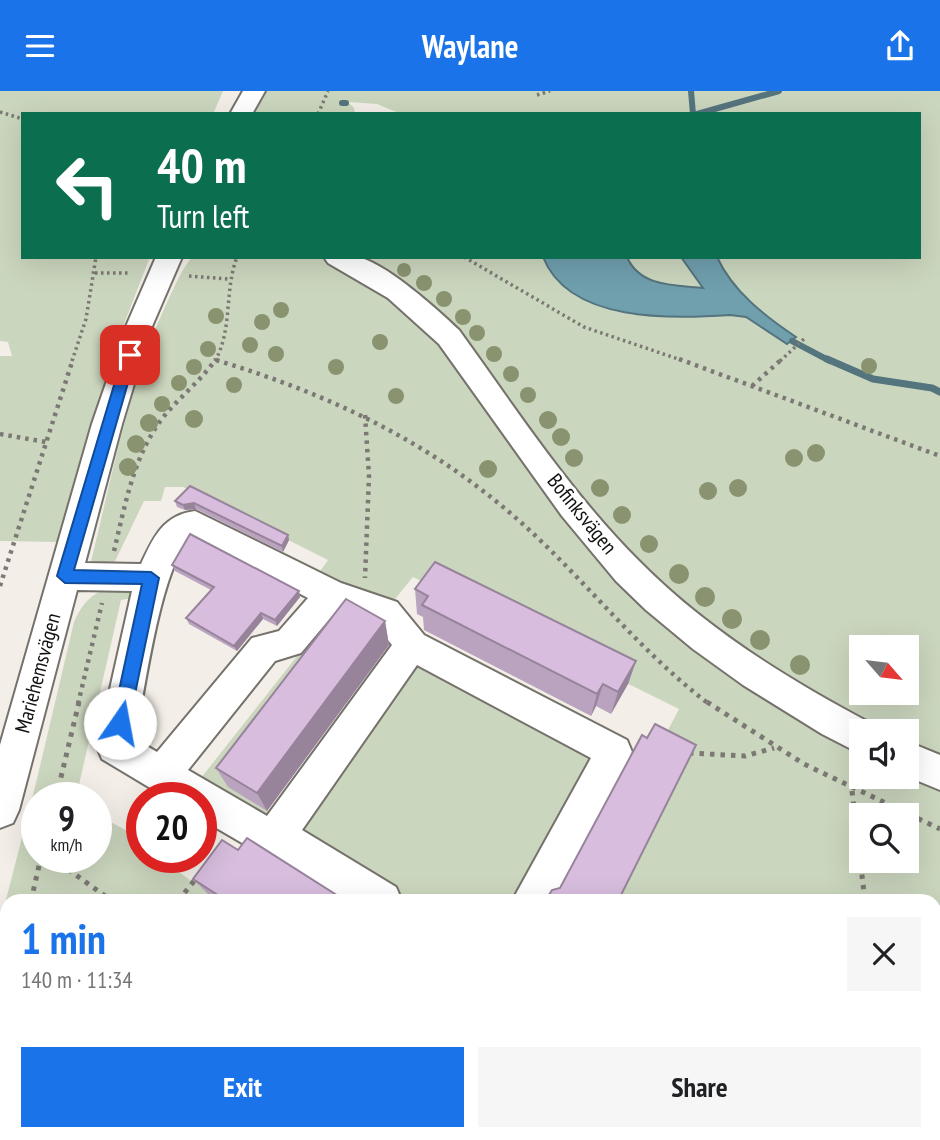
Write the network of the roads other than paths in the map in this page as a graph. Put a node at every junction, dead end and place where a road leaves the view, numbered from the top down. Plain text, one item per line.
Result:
1 (233, 91) edge
2 (254, 91) edge
3 (224, 112) edge
4 (242, 112) edge
5 (340, 259) edge
6 (179, 266) edge
7 (65, 576) junction
8 (151, 578) junction
9 (347, 599) junction
10 (412, 645) junction
11 (14, 712) edge
12 (849, 730) edge
13 (919, 764) edge
14 (163, 773) junction
15 (940, 773) edge
16 (0, 810) edge
17 (276, 835) junction
18 (371, 894) edge
19 (536, 894) edge

1 - 3 street
2 - 4 street
5 - 12 street, Bofinksvägen
6 - 7 street, Mariehemsvägen
7 - 8 street
7 - 11 street, Mariehemsvägen
8 - 9 street
8 - 14 street
9 - 10 street
9 - 14 street
10 - 17 street
10 - 19 street
11 - 16 street, Mariehemsvägen
13 - 15 street
14 - 17 street
17 - 18 street

